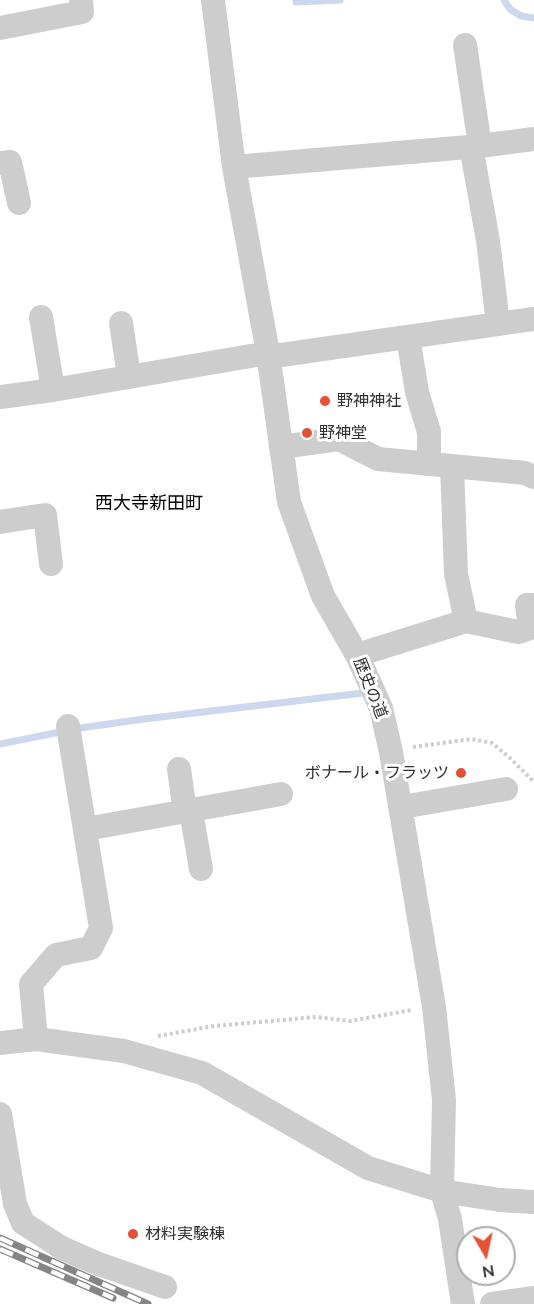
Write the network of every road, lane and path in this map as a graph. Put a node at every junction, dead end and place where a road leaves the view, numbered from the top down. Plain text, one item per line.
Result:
1 (81, 0) edge
2 (213, 0) edge
3 (0, 28) edge
4 (465, 45) dead end
5 (534, 139) edge
6 (475, 146) junction
7 (0, 164) edge
8 (234, 167) junction
9 (19, 203) dead end
10 (41, 317) dead end
11 (534, 319) edge
12 (121, 323) dead end
13 (498, 323) junction
14 (408, 337) junction
15 (268, 353) junction
16 (129, 376) junction
17 (53, 390) junction
18 (0, 397) edge
19 (281, 447) junction
20 (441, 465) junction
21 (534, 477) edge
22 (0, 522) edge
23 (51, 564) dead end
24 (534, 605) edge
25 (466, 621) junction
26 (357, 655) junction
27 (69, 733) dead end
28 (391, 752) junction
29 (179, 769) dead end
30 (534, 782) edge
31 (506, 789) dead end
32 (281, 794) dead end
33 (402, 807) junction
34 (188, 811) junction
35 (86, 829) junction
36 (201, 869) dead end
37 (434, 1007) junction
38 (148, 1038) dead end
39 (36, 1039) junction
40 (0, 1044) edge
41 (0, 1114) edge
42 (442, 1191) junction
43 (534, 1202) edge
44 (165, 1287) dead end
45 (534, 1298) edge
46 (462, 1304) edge
47 (492, 1304) edge

1 - 3 street
2 - 8 street, 歴史の道
4 - 6 street
5 - 6 street
6 - 8 street
6 - 13 street
7 - 9 street
8 - 15 street, 歴史の道
10 - 17 street
11 - 13 street
12 - 16 street
13 - 14 street
14 - 15 street
14 - 20 street
15 - 16 street
15 - 19 street, 歴史の道
16 - 17 street
17 - 18 street
19 - 20 street
19 - 26 street, 歴史の道
20 - 21 street
20 - 25 street
22 - 23 street
24 - 25 street
25 - 26 street
26 - 28 street, 歴史の道
27 - 35 street
28 - 30 path
28 - 33 street, 歴史の道
29 - 34 street
31 - 33 street
32 - 34 street
33 - 37 street, 歴史の道
34 - 35 street
34 - 36 street
35 - 39 street
37 - 38 path
37 - 42 street, 歴史の道
39 - 40 street
39 - 42 street
41 - 44 street
42 - 43 street
42 - 46 street, 歴史の道
45 - 47 street

